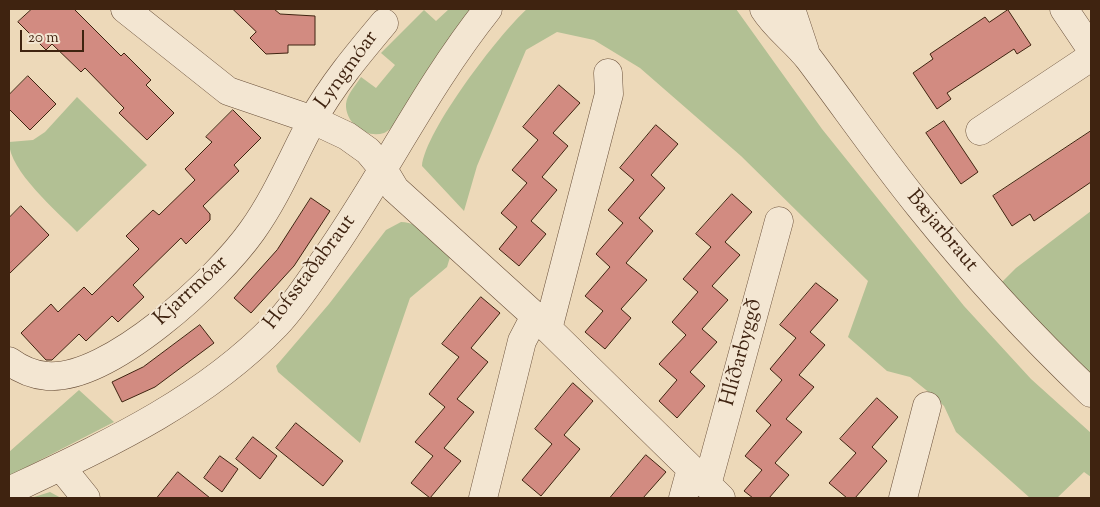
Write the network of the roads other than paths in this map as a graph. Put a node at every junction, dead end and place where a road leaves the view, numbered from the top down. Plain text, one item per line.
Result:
1 (125, 9) edge
2 (488, 9) edge
3 (764, 9) edge
4 (791, 9) edge
5 (1064, 9) edge
6 (384, 14) edge
7 (1091, 49) edge
8 (808, 57) junction
9 (1091, 57) edge
10 (608, 73) dead end
11 (313, 120) junction
12 (980, 131) dead end
13 (383, 169) junction
14 (779, 221) dead end
15 (541, 322) junction
16 (9, 361) edge
17 (1091, 393) edge
18 (928, 406) dead end
19 (61, 467) junction
20 (706, 484) edge
21 (9, 491) edge
22 (86, 498) edge
23 (483, 498) edge
24 (683, 498) edge
25 (903, 498) edge

1 - 11 street
2 - 13 street, Hofsstaðabraut
3 - 8 street, Bæjarbraut
4 - 8 street, Bæjarbraut
5 - 7 street
6 - 11 street, Lyngmóar
8 - 17 street, Bæjarbraut
9 - 12 street
10 - 15 street
11 - 13 street
11 - 16 street, Kjarrmóar
13 - 15 street
13 - 19 street, Hofsstaðabraut
14 - 20 street, Hlíðarbyggð
15 - 20 street
15 - 23 street
18 - 25 street
19 - 21 street, Hofsstaðabraut
19 - 22 street
20 - 24 street, Hlíðarbyggð

